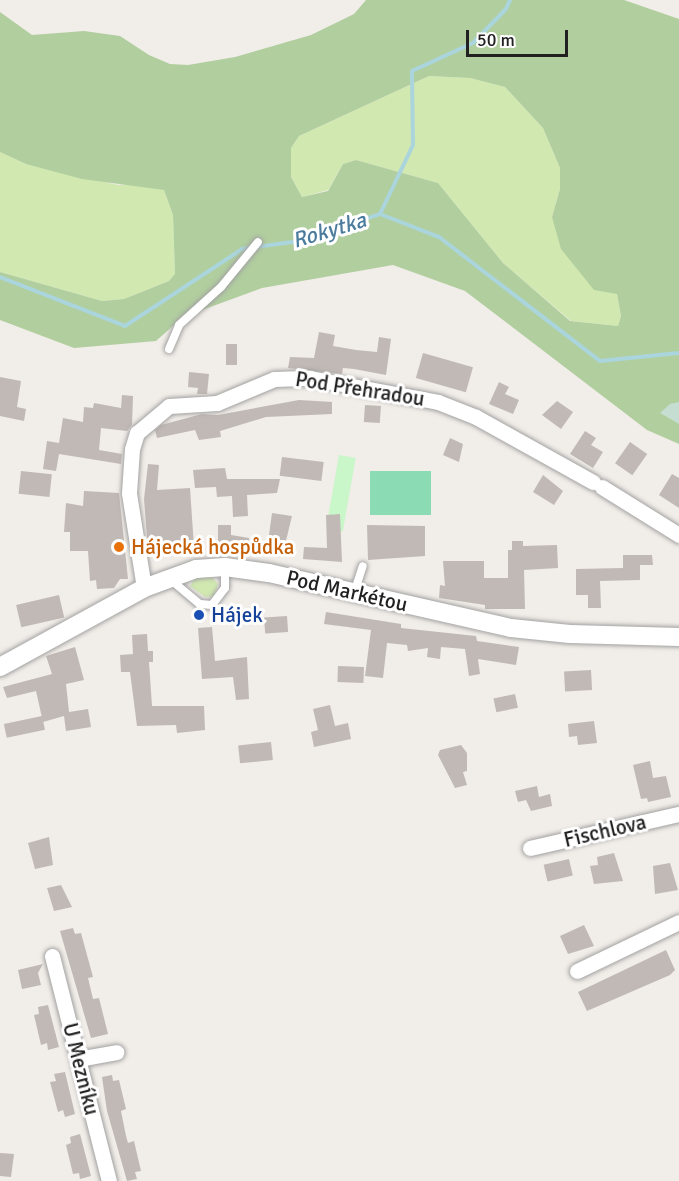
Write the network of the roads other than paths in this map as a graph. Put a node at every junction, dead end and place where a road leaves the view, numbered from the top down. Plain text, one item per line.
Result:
1 (258, 242) dead end
2 (169, 349) dead end
3 (679, 535) edge
4 (363, 566) dead end
5 (225, 567) junction
6 (170, 579) junction
7 (144, 588) junction
8 (354, 594) junction
9 (679, 637) edge
10 (0, 667) edge
11 (679, 814) edge
12 (530, 848) dead end
13 (679, 922) edge
14 (52, 956) dead end
15 (577, 971) dead end
16 (116, 1052) dead end
17 (78, 1059) junction
18 (109, 1181) edge

1 - 2 lane
3 - 7 street, Pod Přehradou
4 - 8 lane
5 - 6 street, Pod Markétou
5 - 6 lane
5 - 8 street, Pod Markétou
6 - 7 street, Pod Markétou
7 - 10 street, Pod Markétou
8 - 9 street, Pod Markétou
11 - 12 street, Fischlova
13 - 15 street
14 - 17 street, U Mezníku
16 - 17 street
17 - 18 street, U Mezníku

